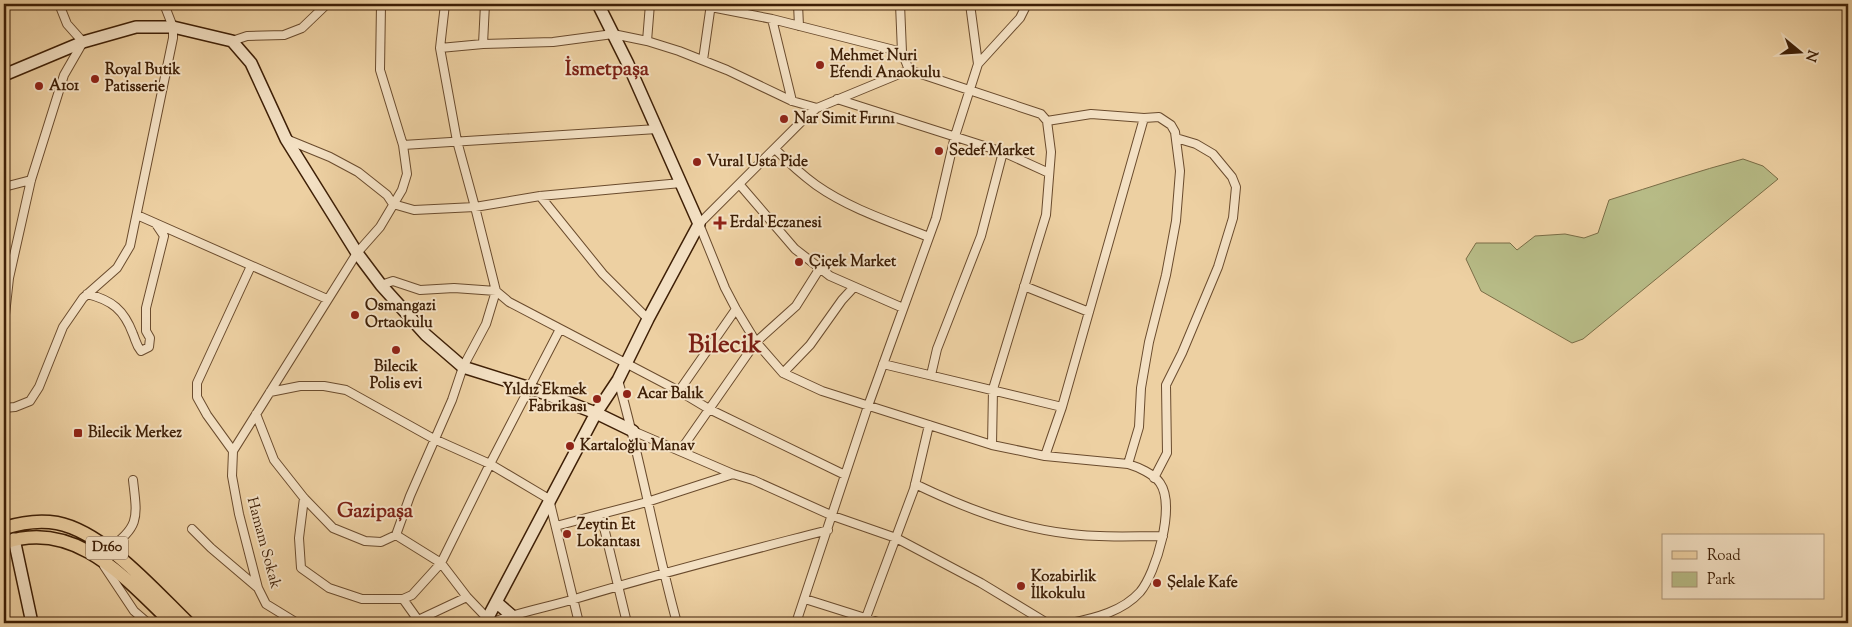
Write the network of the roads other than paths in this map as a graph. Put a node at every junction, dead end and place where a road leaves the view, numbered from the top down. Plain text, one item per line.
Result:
1 (59, 4) edge
2 (164, 4) edge
3 (327, 4) edge
4 (381, 4) edge
5 (445, 4) edge
6 (485, 4) edge
7 (598, 4) edge
8 (650, 4) edge
9 (798, 4) edge
10 (900, 4) edge
11 (970, 4) edge
12 (1027, 4) edge
13 (711, 5) edge
14 (772, 19) junction
15 (799, 26) junction
16 (173, 27) junction
17 (613, 34) junction
18 (232, 41) junction
19 (647, 41) junction
20 (83, 42) junction
21 (483, 44) junction
22 (440, 48) junction
23 (902, 52) junction
24 (703, 60) junction
25 (978, 64) junction
26 (909, 70) junction
27 (4, 74) edge
28 (970, 91) junction
29 (837, 99) junction
30 (792, 101) junction
31 (817, 108) junction
32 (1144, 118) junction
33 (1047, 121) junction
34 (657, 129) junction
35 (955, 136) junction
36 (286, 138) junction
37 (1176, 138) junction
38 (457, 141) junction
39 (403, 145) junction
40 (775, 150) junction
41 (1003, 152) junction
42 (1050, 173) junction
43 (31, 180) junction
44 (680, 183) junction
45 (740, 185) junction
46 (4, 187) edge
47 (540, 196) junction
48 (394, 204) junction
49 (476, 207) junction
50 (137, 215) junction
51 (156, 224) junction
52 (699, 224) junction
53 (929, 236) junction
54 (357, 253) junction
55 (251, 266) junction
56 (820, 268) junction
57 (6, 279) edge
58 (381, 285) junction
59 (1024, 286) junction
60 (854, 287) junction
61 (496, 291) junction
62 (88, 294) junction
63 (327, 299) junction
64 (903, 308) junction
65 (736, 309) junction
66 (1089, 312) junction
67 (648, 319) junction
68 (4, 324) edge
69 (560, 329) junction
70 (756, 342) junction
71 (626, 363) junction
72 (883, 364) junction
73 (463, 367) junction
74 (783, 373) junction
75 (931, 375) junction
76 (618, 380) junction
77 (530, 388) junction
78 (993, 389) junction
79 (679, 390) junction
80 (270, 392) junction
81 (868, 406) junction
82 (1062, 407) junction
83 (4, 408) edge
84 (709, 409) junction
85 (596, 413) junction
86 (256, 414) junction
87 (929, 425) junction
88 (633, 431) junction
89 (434, 439) junction
90 (992, 445) junction
91 (233, 451) junction
92 (680, 451) junction
93 (1045, 456) junction
94 (490, 464) junction
95 (1128, 464) junction
96 (733, 474) junction
97 (846, 475) junction
98 (1154, 478) junction
99 (133, 480) dead end
100 (915, 484) junction
101 (304, 498) junction
102 (549, 499) junction
103 (647, 502) junction
104 (601, 515) junction
105 (833, 516) junction
106 (44, 523) junction
107 (556, 526) junction
108 (4, 528) edge
109 (192, 529) dead end
110 (828, 530) junction
111 (396, 535) junction
112 (1163, 536) junction
113 (896, 538) junction
114 (9, 541) edge
115 (103, 552) junction
116 (441, 563) junction
117 (664, 573) junction
118 (618, 586) junction
119 (258, 588) junction
120 (467, 597) junction
121 (574, 599) junction
122 (804, 599) junction
123 (403, 600) junction
124 (496, 602) junction
125 (512, 619) edge
126 (865, 621) edge
127 (488, 622) edge
128 (797, 622) edge
129 (32, 623) edge
130 (148, 623) edge
131 (172, 623) edge
132 (188, 623) edge
133 (298, 623) edge
134 (578, 623) edge
135 (627, 623) edge
136 (677, 623) edge
137 (774, 623) edge
138 (881, 623) edge
139 (1047, 623) edge
140 (1072, 623) edge

1 - 20 street
2 - 16 street
3 - 18 street
4 - 39 street
5 - 22 street
6 - 21 street
7 - 17 street
8 - 19 street
9 - 15 street
10 - 23 street
11 - 25 street
12 - 25 street
13 - 14 street
13 - 24 street
14 - 15 street
14 - 30 street
15 - 23 street
16 - 18 street
16 - 20 street
16 - 50 street
17 - 19 street
17 - 21 street
17 - 34 street
18 - 36 street
19 - 24 street
20 - 27 street
20 - 43 street
21 - 22 street
22 - 38 street
23 - 26 street
24 - 30 street
25 - 28 street
26 - 28 street
26 - 29 street
28 - 33 street
28 - 35 street
29 - 31 street
29 - 35 street
30 - 31 street
31 - 40 street
32 - 33 street
32 - 37 street
32 - 66 street
33 - 42 street
34 - 38 street
34 - 44 street
35 - 41 street
35 - 53 street
36 - 48 street
36 - 54 street
37 - 95 street
37 - 98 street
38 - 39 street
38 - 49 street
39 - 48 street
40 - 45 street
40 - 53 street
41 - 42 street
41 - 75 street
42 - 59 street
43 - 46 street
43 - 57 street
44 - 47 street
44 - 52 street
45 - 52 street
45 - 56 street
47 - 49 street
47 - 67 street
48 - 49 street
48 - 54 street
49 - 61 street
50 - 51 street
50 - 62 street
51 - 55 street
51 - 62 street
52 - 65 street
52 - 67 street
53 - 64 street
54 - 58 street
54 - 63 street
55 - 63 street
55 - 91 street
56 - 60 street
56 - 70 street
57 - 68 street
58 - 61 street
58 - 73 street
59 - 66 street
59 - 78 street
60 - 64 street
60 - 74 street
61 - 69 street
61 - 73 street
62 - 83 street
63 - 80 street
64 - 72 street
65 - 70 street
65 - 79 street
66 - 82 street
67 - 71 street
69 - 71 street
69 - 77 street
70 - 74 street
70 - 84 street
71 - 76 street
71 - 79 street
72 - 75 street
72 - 81 street
73 - 77 street
73 - 89 street
74 - 81 street
75 - 78 street
76 - 85 street
76 - 88 street
77 - 85 street
77 - 94 street
78 - 82 street
78 - 90 street
79 - 84 street
80 - 86 street
80 - 89 street
81 - 87 street
81 - 97 street
82 - 93 street
84 - 92 street
84 - 97 street
85 - 88 street
85 - 102 street
86 - 91 street
86 - 101 street
87 - 90 street
87 - 100 street
88 - 92 street
88 - 103 street
89 - 94 street
89 - 111 street
90 - 93 street
91 - 119 street, Hamam Sokak
92 - 96 street
93 - 95 street
94 - 102 street
94 - 116 street
95 - 98 street
96 - 103 street
96 - 105 street
97 - 105 street
98 - 112 street
99 - 115 street
100 - 112 street
100 - 113 street
101 - 111 street
101 - 123 street
102 - 107 street
102 - 124 street
103 - 104 street
103 - 117 street
104 - 107 street
104 - 118 street
105 - 110 street
105 - 113 street
106 - 108 main road, D160
106 - 114 main road
106 - 115 main road, D160
107 - 121 street
109 - 119 street
110 - 117 street
110 - 122 street
111 - 116 street
112 - 140 street
113 - 126 street
113 - 139 street
114 - 115 main road, D160
114 - 129 street
115 - 130 street
115 - 131 main road, D160
115 - 132 main road, D160
116 - 120 street
116 - 123 street
117 - 118 street
117 - 136 street
118 - 121 street
118 - 135 street
119 - 133 street, Hamam Sokak
120 - 123 street
120 - 127 street
121 - 125 street
121 - 134 street
122 - 126 street
122 - 128 street
124 - 125 street
124 - 127 street
125 - 127 street
126 - 138 street
128 - 137 street

